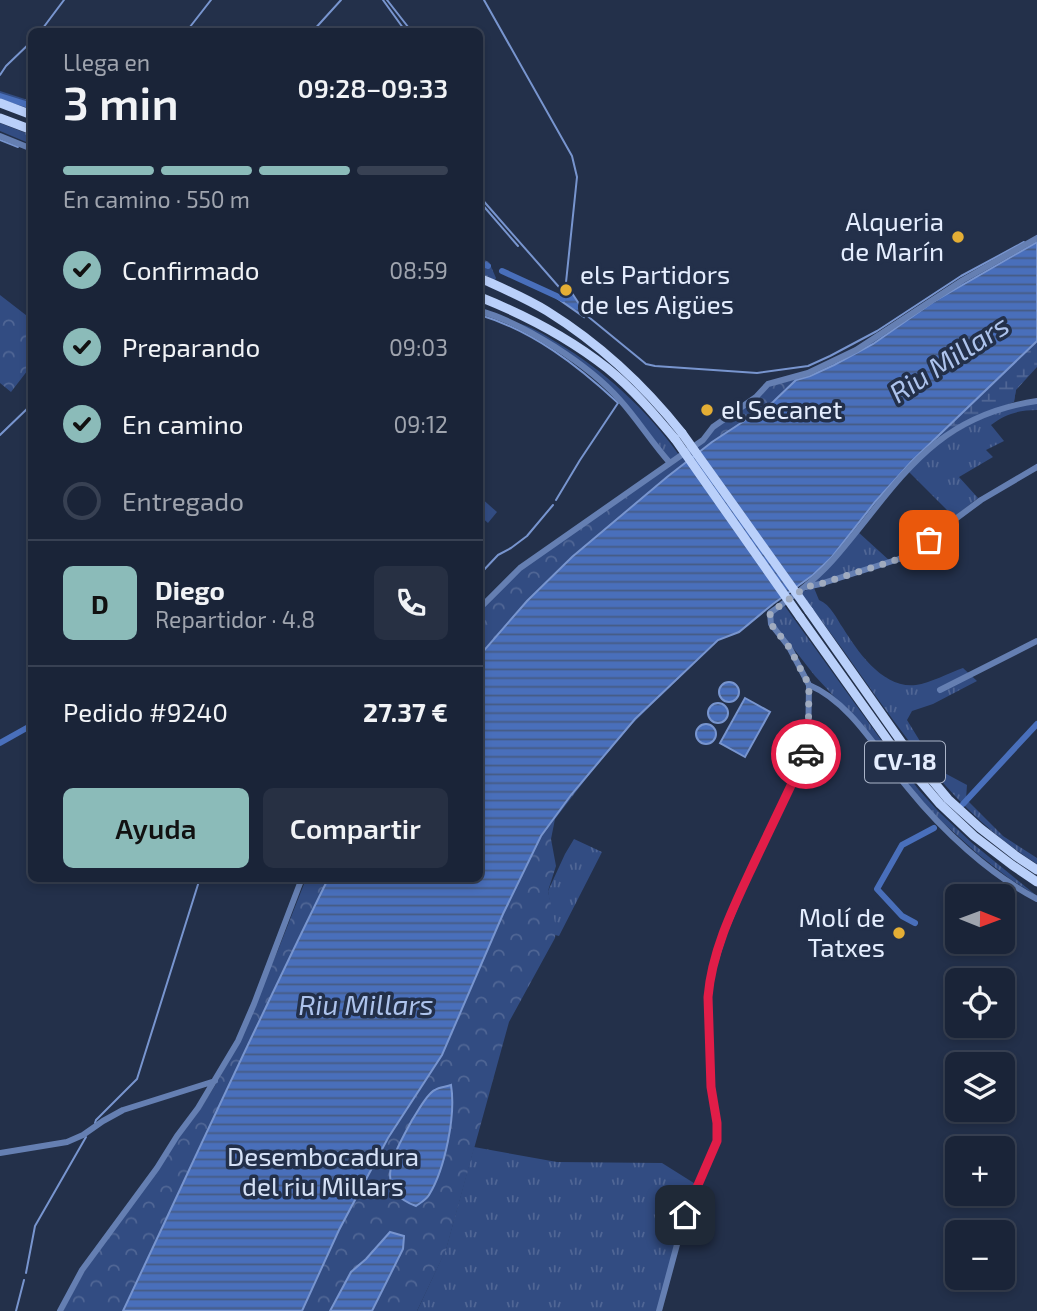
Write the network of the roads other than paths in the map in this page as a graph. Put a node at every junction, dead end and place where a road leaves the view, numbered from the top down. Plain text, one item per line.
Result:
1 (0, 103) edge
2 (28, 114) edge
3 (0, 118) edge
4 (28, 128) edge
5 (0, 136) edge
6 (28, 147) edge
7 (1037, 238) edge
8 (483, 279) edge
9 (483, 298) edge
10 (483, 312) edge
11 (1037, 401) edge
12 (678, 436) junction
13 (670, 463) junction
14 (1037, 467) edge
15 (806, 587) junction
16 (483, 605) edge
17 (805, 614) junction
18 (1037, 641) edge
19 (809, 685) junction
20 (940, 690) dead end
21 (1037, 870) edge
22 (1037, 881) edge
23 (300, 882) edge
24 (1037, 899) edge
25 (215, 1080) junction
26 (0, 1153) edge
27 (60, 1311) edge
28 (659, 1311) edge

1 - 2 main road
3 - 4 main road
5 - 6 street
7 - 13 street
8 - 12 main road, CV-18
9 - 12 main road, CV-18
10 - 13 street
11 - 15 street
12 - 17 main road, CV-18, bridge
13 - 16 street
14 - 15 street
15 - 19 street
17 - 21 main road, CV-18
17 - 22 main road, CV-18
18 - 20 street
19 - 24 street
19 - 28 street
23 - 25 street
25 - 26 street
25 - 27 street

